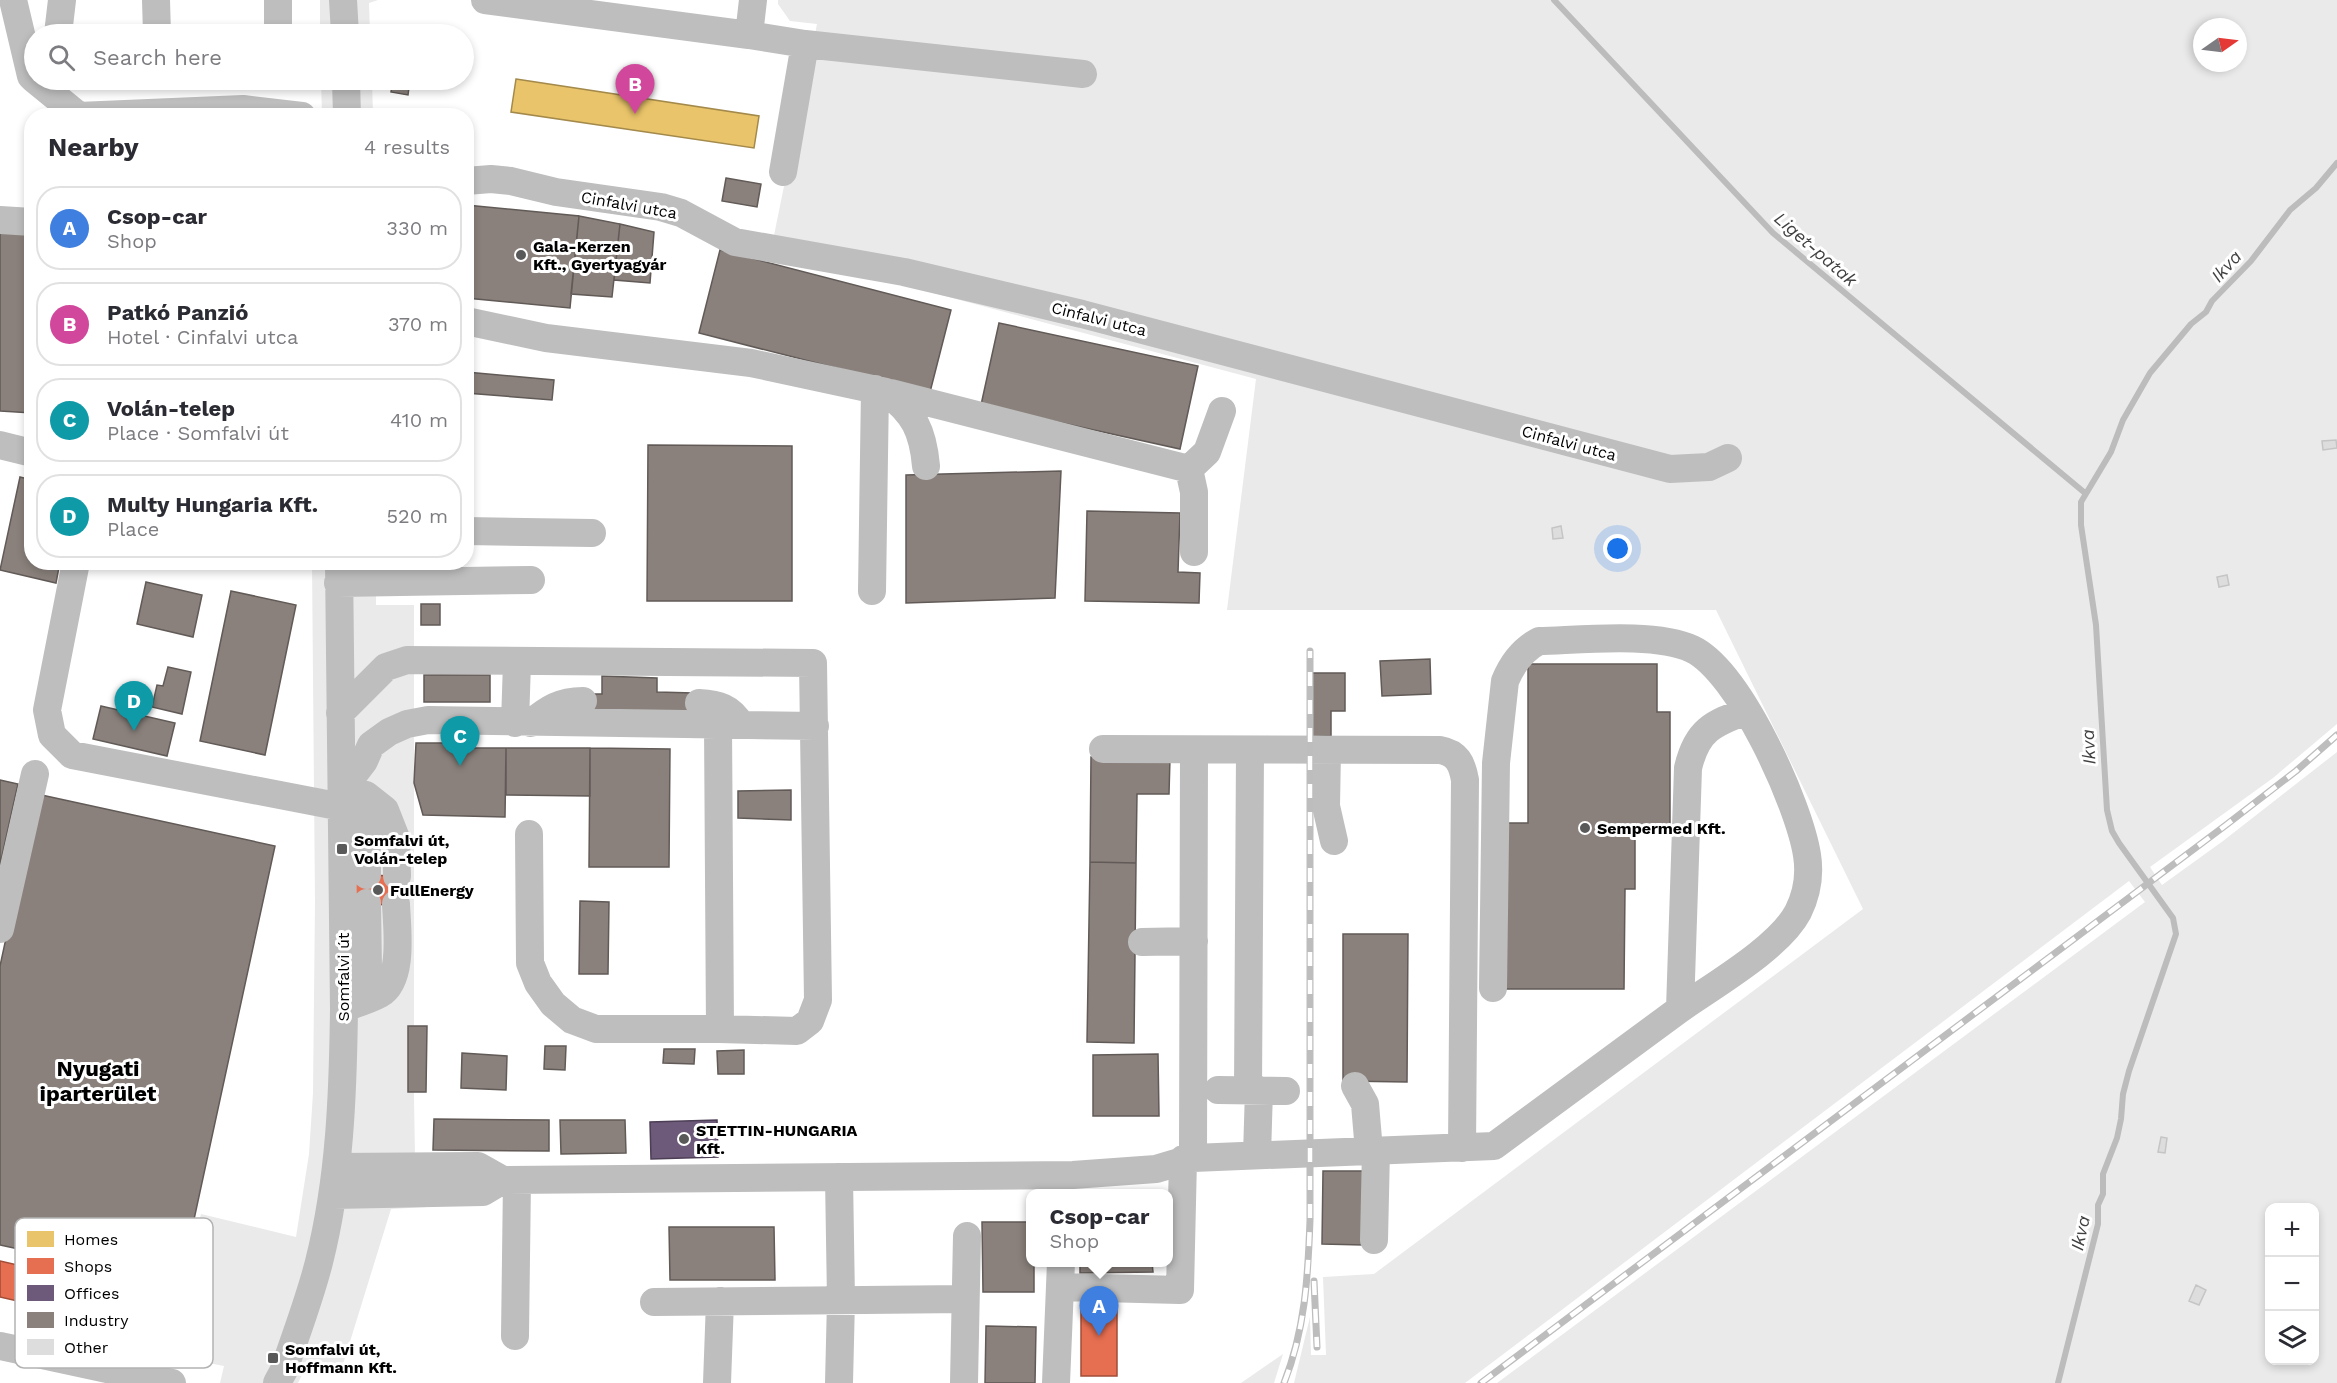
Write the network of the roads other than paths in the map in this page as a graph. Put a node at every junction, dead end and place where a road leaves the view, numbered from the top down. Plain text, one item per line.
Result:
1 (13, 0) edge
2 (62, 0) edge
3 (156, 0) edge
4 (278, 0) edge
5 (343, 0) edge
6 (753, 0) edge
7 (498, 1) edge
8 (583, 6) edge
9 (669, 12) edge
10 (59, 24) edge
11 (157, 24) edge
12 (278, 24) edge
13 (344, 24) edge
14 (749, 35) junction
15 (805, 44) junction
16 (24, 46) edge
17 (1083, 75) dead end
18 (48, 90) edge
19 (346, 90) edge
20 (70, 108) edge
21 (347, 108) edge
22 (783, 172) dead end
23 (474, 181) edge
24 (0, 220) edge
25 (24, 222) edge
26 (474, 323) edge
27 (880, 391) junction
28 (1222, 411) dead end
29 (0, 445) edge
30 (24, 451) edge
31 (1728, 458) dead end
32 (926, 466) dead end
33 (1189, 469) junction
34 (474, 531) edge
35 (592, 533) dead end
36 (1194, 552) dead end
37 (74, 570) edge
38 (339, 573) edge
39 (531, 580) dead end
40 (872, 591) dead end
41 (517, 662) junction
42 (583, 701) dead end
43 (699, 703) dead end
44 (1747, 711) junction
45 (340, 713) junction
46 (523, 723) junction
47 (730, 725) junction
48 (815, 726) junction
49 (1103, 749) dead end
50 (1194, 750) junction
51 (1250, 751) junction
52 (1327, 751) junction
53 (35, 774) dead end
54 (350, 797) junction
55 (528, 834) dead end
56 (1334, 841) dead end
57 (367, 875) dead end
58 (397, 876) dead end
59 (366, 903) dead end
60 (396, 904) dead end
61 (0, 929) edge
62 (1194, 941) junction
63 (1142, 942) dead end
64 (1493, 988) dead end
65 (344, 1008) junction
66 (1680, 1009) junction
67 (720, 1029) junction
68 (1355, 1086) dead end
69 (1218, 1090) dead end
70 (1264, 1090) junction
71 (1462, 1148) junction
72 (1372, 1151) junction
73 (1257, 1155) junction
74 (1188, 1159) junction
75 (336, 1167) junction
76 (839, 1177) junction
77 (510, 1180) junction
78 (1064, 1184) edge
79 (333, 1195) junction
80 (967, 1236) dead end
81 (1374, 1240) dead end
82 (1061, 1275) edge
83 (965, 1299) junction
84 (841, 1300) junction
85 (720, 1301) junction
86 (654, 1302) dead end
87 (515, 1336) dead end
88 (0, 1346) edge
89 (15, 1349) edge
90 (102, 1368) edge
91 (172, 1383) edge
92 (277, 1383) edge
93 (717, 1383) edge
94 (839, 1383) edge
95 (964, 1383) edge
96 (1056, 1383) edge

1 - 16 street
2 - 10 street
3 - 11 street
4 - 12 street
5 - 13 street
6 - 14 street
7 - 8 street
8 - 9 street
9 - 14 street
14 - 15 street
15 - 17 street
15 - 22 street
18 - 20 street
19 - 21 street
23 - 31 street, Cinfalvi utca
24 - 25 street
26 - 27 street
27 - 32 street
27 - 33 street
27 - 40 street
28 - 33 street
29 - 30 street
33 - 36 street
34 - 35 street
37 - 54 street
38 - 39 street
38 - 45 street, Somfalvi út
41 - 45 street
41 - 46 street
41 - 48 street
42 - 46 street
43 - 47 street
44 - 64 street
44 - 66 street
44 - 66 street
45 - 54 street, Somfalvi út
46 - 47 street
46 - 54 street
47 - 48 street
47 - 67 street
48 - 67 street
49 - 50 street
50 - 51 street
50 - 62 street
51 - 52 street
51 - 70 street
52 - 56 street
52 - 71 street
53 - 61 street
54 - 57 street
54 - 58 street
54 - 65 street, Somfalvi út
55 - 67 street
59 - 65 street
60 - 65 street
62 - 63 street
62 - 74 street
65 - 75 street, Somfalvi út
66 - 71 street
68 - 72 street
69 - 70 street
70 - 73 street
71 - 72 street
72 - 73 street
72 - 81 street
73 - 74 street
74 - 78 street
74 - 82 street
75 - 77 street
75 - 79 street, Somfalvi út
76 - 77 street
76 - 78 street
76 - 84 street
77 - 79 street
77 - 87 street
79 - 92 street, Somfalvi út
80 - 83 street
82 - 96 street
83 - 84 street
83 - 95 street
84 - 85 street
84 - 94 street
85 - 86 street
85 - 93 street
88 - 89 street
90 - 91 street

